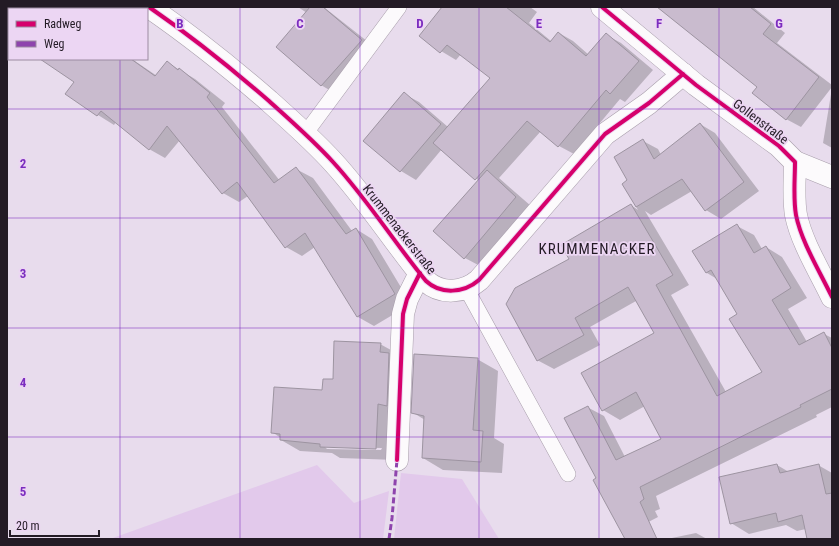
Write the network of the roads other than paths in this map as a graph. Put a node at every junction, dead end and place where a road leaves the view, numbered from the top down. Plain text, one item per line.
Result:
1 (150, 7) edge
2 (399, 7) edge
3 (602, 7) edge
4 (683, 74) junction
5 (305, 134) junction
6 (795, 162) junction
7 (832, 177) edge
8 (420, 273) junction
9 (466, 288) junction
10 (832, 297) edge
11 (397, 460) dead end
12 (568, 474) dead end

1 - 5 street, Krummenackerstraße
2 - 5 lane
3 - 4 street, Gollenstraße
4 - 6 street, Gollenstraße
4 - 9 street, Krummenackerstraße
5 - 8 street, Krummenackerstraße
6 - 7 street
6 - 10 street
8 - 9 street, Krummenackerstraße
8 - 11 street
9 - 12 lane

